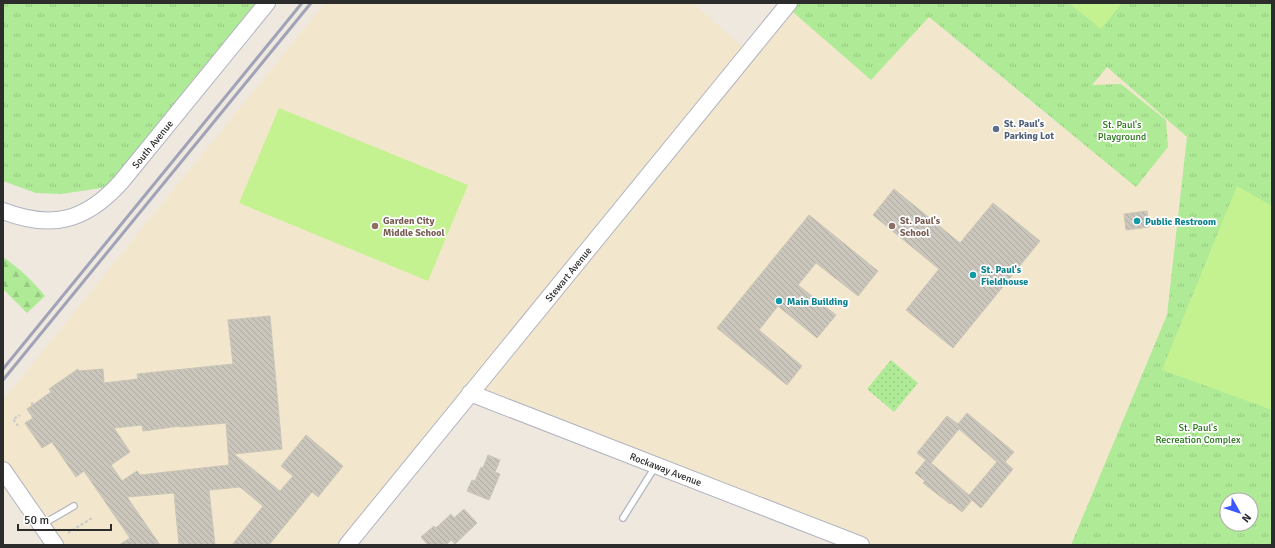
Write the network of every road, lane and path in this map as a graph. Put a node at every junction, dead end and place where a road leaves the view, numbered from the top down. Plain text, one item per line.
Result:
1 (267, 3) edge
2 (789, 3) edge
3 (3, 211) edge
4 (470, 393) junction
5 (20, 415) dead end
6 (18, 426) dead end
7 (656, 465) junction
8 (3, 470) edge
9 (74, 506) dead end
10 (92, 518) dead end
11 (623, 518) dead end
12 (41, 525) junction
13 (68, 533) dead end
14 (55, 545) edge
15 (347, 545) edge
16 (861, 545) edge

1 - 3 main road, South Avenue
2 - 4 main road, Stewart Avenue
4 - 7 main road, Rockaway Avenue
4 - 15 main road, Stewart Avenue
5 - 6 path
7 - 11 lane
7 - 16 main road, Rockaway Avenue
8 - 12 main road
9 - 12 lane
10 - 13 path
12 - 14 main road

